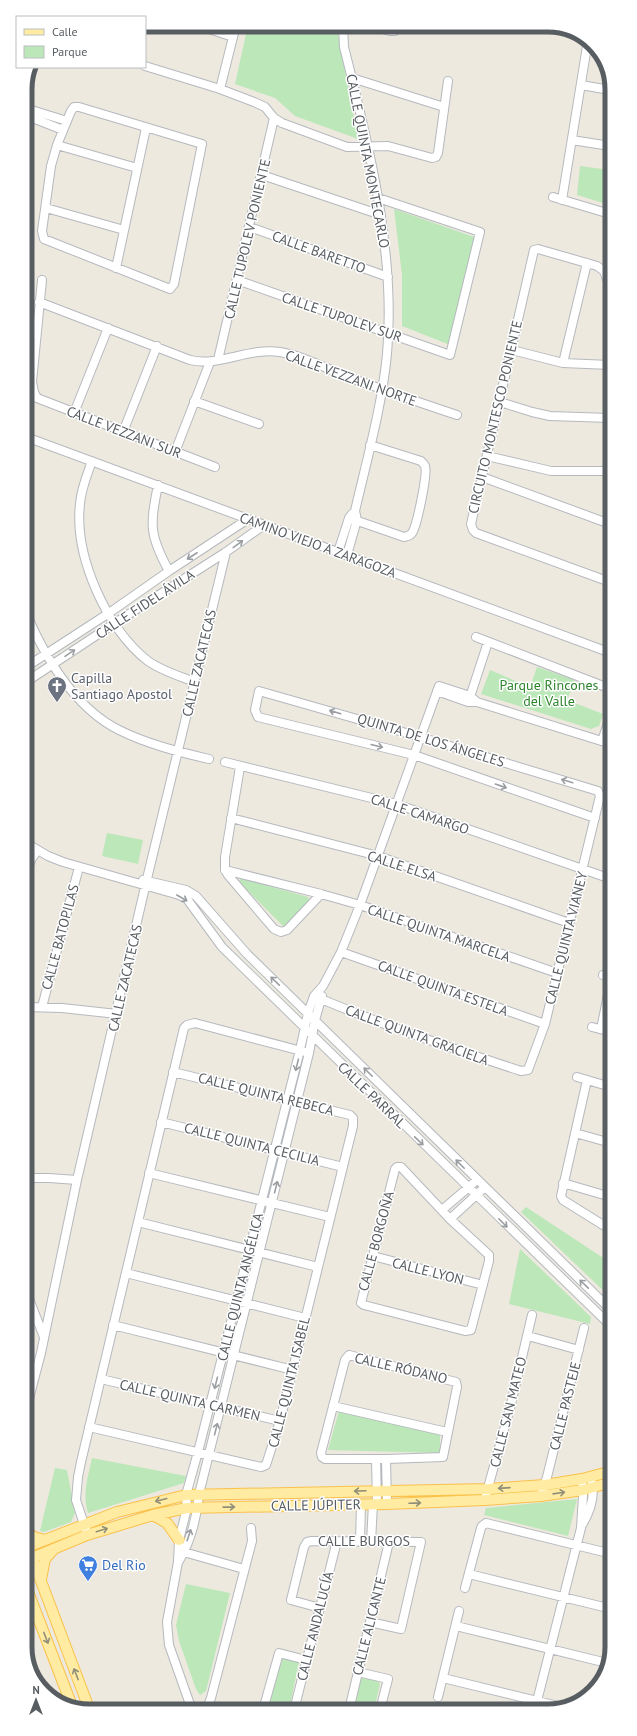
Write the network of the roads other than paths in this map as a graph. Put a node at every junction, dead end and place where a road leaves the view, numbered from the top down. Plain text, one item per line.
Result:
1 (218, 32) edge
2 (234, 32) edge
3 (343, 32) edge
4 (233, 37) junction
5 (587, 48) edge
6 (146, 66) edge
7 (352, 78) junction
8 (448, 81) dead end
9 (581, 86) junction
10 (220, 89) junction
11 (605, 89) edge
12 (444, 107) junction
13 (32, 110) edge
14 (32, 118) edge
15 (274, 118) junction
16 (67, 121) junction
17 (146, 128) junction
18 (63, 130) junction
19 (572, 140) junction
20 (57, 145) junction
21 (605, 145) edge
22 (367, 146) junction
23 (137, 168) junction
24 (262, 175) junction
25 (553, 197) dead end
26 (378, 198) junction
27 (562, 200) junction
28 (46, 208) junction
29 (605, 213) edge
30 (380, 215) junction
31 (250, 227) junction
32 (124, 230) junction
33 (587, 263) junction
34 (116, 268) junction
35 (605, 275) edge
36 (388, 277) junction
37 (42, 280) dead end
38 (237, 280) junction
39 (39, 302) junction
40 (108, 328) junction
41 (388, 333) junction
42 (157, 346) junction
43 (512, 350) junction
44 (218, 360) junction
45 (210, 362) junction
46 (563, 363) junction
47 (605, 365) edge
48 (382, 390) junction
49 (194, 401) junction
50 (500, 402) junction
51 (74, 413) junction
52 (457, 415) dead end
53 (605, 418) edge
54 (259, 424) dead end
55 (123, 432) junction
56 (32, 439) edge
57 (370, 444) junction
58 (174, 452) junction
59 (487, 456) junction
60 (92, 461) junction
61 (214, 467) dead end
62 (605, 471) edge
63 (482, 477) junction
64 (158, 485) junction
65 (248, 519) junction
66 (353, 519) junction
67 (605, 522) edge
68 (264, 525) junction
69 (226, 552) junction
70 (338, 552) junction
71 (346, 555) junction
72 (169, 571) junction
73 (605, 580) edge
74 (109, 613) junction
75 (115, 623) junction
76 (32, 625) edge
77 (476, 637) dead end
78 (488, 642) junction
79 (605, 650) edge
80 (46, 653) junction
81 (32, 663) edge
82 (53, 664) junction
83 (32, 678) edge
84 (195, 682) junction
85 (605, 687) edge
86 (469, 699) junction
87 (605, 732) edge
88 (420, 737) junction
89 (602, 741) junction
90 (605, 742) edge
91 (178, 752) junction
92 (414, 755) junction
93 (209, 759) dead end
94 (225, 762) dead end
95 (240, 767) junction
96 (600, 796) joint
97 (396, 804) junction
98 (231, 818) junction
99 (595, 818) junction
100 (32, 846) edge
101 (38, 850) junction
102 (32, 856) edge
103 (378, 856) junction
104 (79, 867) junction
105 (225, 870) junction
106 (582, 870) junction
107 (605, 877) edge
108 (146, 884) junction
109 (322, 894) junction
110 (360, 905) junction
111 (569, 923) junction
112 (341, 952) junction
113 (557, 973) junction
114 (323, 986) junction
115 (314, 996) junction
116 (605, 999) edge
117 (322, 1000) junction
118 (32, 1007) edge
119 (42, 1007) junction
120 (308, 1013) junction
121 (117, 1014) junction
122 (315, 1020) junction
123 (545, 1024) junction
124 (592, 1026) dead end
125 (304, 1029) junction
126 (601, 1029) junction
127 (605, 1030) edge
128 (312, 1036) junction
129 (300, 1050) junction
130 (309, 1053) junction
131 (521, 1071) joint
132 (173, 1072) junction
133 (576, 1077) dead end
134 (587, 1080) junction
135 (605, 1085) edge
136 (288, 1100) junction
137 (297, 1102) junction
138 (161, 1122) junction
139 (353, 1122) joint
140 (575, 1133) junction
141 (605, 1141) edge
142 (275, 1150) junction
143 (285, 1152) junction
144 (343, 1167) junction
145 (149, 1173) junction
146 (32, 1178) edge
147 (77, 1180) junction
148 (477, 1180) junction
149 (564, 1183) junction
150 (485, 1187) junction
151 (468, 1188) junction
152 (476, 1195) junction
153 (605, 1195) edge
154 (262, 1200) junction
155 (272, 1202) junction
156 (442, 1210) junction
157 (330, 1216) junction
158 (450, 1218) junction
159 (138, 1222) junction
160 (605, 1226) edge
161 (250, 1250) junction
162 (260, 1252) junction
163 (373, 1256) junction
164 (318, 1267) junction
165 (126, 1273) junction
166 (483, 1285) junction
167 (237, 1301) junction
168 (247, 1303) junction
169 (605, 1304) edge
170 (32, 1307) edge
171 (532, 1315) dead end
172 (305, 1318) junction
173 (605, 1320) edge
174 (113, 1325) junction
175 (584, 1328) dead end
176 (528, 1336) junction
177 (44, 1337) junction
178 (579, 1350) junction
179 (224, 1352) junction
180 (234, 1355) junction
181 (293, 1370) junction
182 (101, 1379) junction
183 (32, 1386) edge
184 (210, 1405) junction
185 (333, 1406) junction
186 (221, 1407) junction
187 (280, 1421) junction
188 (90, 1427) junction
189 (447, 1432) junction
190 (198, 1452) junction
191 (209, 1455) junction
192 (376, 1459) junction
193 (386, 1459) junction
194 (605, 1474) edge
195 (605, 1482) edge
196 (587, 1483) junction
197 (545, 1485) junction
198 (488, 1489) junction
199 (381, 1490) junction
200 (199, 1494) junction
201 (186, 1495) junction
202 (541, 1496) junction
203 (485, 1500) junction
204 (361, 1504) junction
205 (379, 1504) junction
206 (187, 1508) junction
207 (197, 1508) junction
208 (153, 1515) junction
209 (84, 1524) junction
210 (251, 1528) dead end
211 (32, 1535) edge
212 (87, 1535) junction
213 (44, 1540) junction
214 (337, 1541) junction
215 (360, 1542) junction
216 (371, 1542) junction
217 (389, 1542) junction
218 (32, 1544) edge
219 (576, 1545) junction
220 (181, 1547) junction
221 (55, 1548) junction
222 (605, 1552) edge
223 (32, 1558) edge
224 (32, 1563) edge
225 (244, 1569) junction
226 (469, 1574) junction
227 (41, 1581) junction
228 (465, 1588) dead end
229 (563, 1597) junction
230 (32, 1602) edge
231 (605, 1607) edge
232 (320, 1608) junction
233 (460, 1612) dead end
234 (370, 1622) junction
235 (456, 1626) junction
236 (550, 1649) junction
237 (306, 1660) junction
238 (603, 1662) edge
239 (358, 1672) junction
240 (443, 1678) junction
241 (438, 1697) dead end
242 (70, 1701) edge
243 (87, 1704) edge
244 (190, 1704) edge
245 (208, 1704) edge
246 (265, 1704) edge
247 (295, 1704) edge
248 (350, 1704) edge
249 (382, 1704) edge
250 (533, 1704) edge
251 (536, 1704) edge

1 - 4 street
2 - 4 street
3 - 7 street, CALLE QUINTA MONTECARLO
4 - 10 street
5 - 9 street
6 - 10 street
7 - 12 street
7 - 22 street, CALLE QUINTA MONTECARLO
8 - 12 street
9 - 11 street
9 - 19 street
10 - 15 street
12 - 22 street
13 - 16 street
14 - 18 street
15 - 22 street
15 - 24 street, CALLE TUPOLEV PONIENTE
16 - 17 street
16 - 18 street
17 - 23 street
17 - 34 street
18 - 20 street
19 - 21 street
19 - 27 street
20 - 23 street
20 - 28 street
22 - 26 street, CALLE QUINTA MONTECARLO
23 - 32 street
24 - 30 street
24 - 31 street, CALLE TUPOLEV PONIENTE
25 - 27 street
26 - 30 street, CALLE QUINTA MONTECARLO
26 - 41 street, CALLE TUPOLEV SUR
27 - 29 street
28 - 32 street
28 - 34 street
30 - 36 street, CALLE QUINTA MONTECARLO
31 - 36 street, CALLE BARETTO
31 - 38 street, CALLE TUPOLEV PONIENTE
32 - 34 street
33 - 35 street, CIRCUITO MONTESCO PONIENTE
33 - 43 street, CIRCUITO MONTESCO PONIENTE
33 - 46 street
36 - 41 street, CALLE QUINTA MONTECARLO
37 - 39 street
38 - 41 street, CALLE TUPOLEV SUR
38 - 44 street, CALLE TUPOLEV PONIENTE
39 - 40 street, CALLE VEZZANI NORTE
39 - 51 street, CALLE VEZZANI SUR
40 - 42 street, CALLE VEZZANI NORTE
40 - 51 street
41 - 48 street, CALLE QUINTA MONTECARLO
42 - 45 street, CALLE VEZZANI NORTE
42 - 55 street
43 - 46 street
43 - 50 street, CIRCUITO MONTESCO PONIENTE
44 - 45 street, CALLE VEZZANI NORTE
44 - 48 street, CALLE VEZZANI NORTE
45 - 49 street
46 - 47 street
48 - 52 street, CALLE VEZZANI NORTE
48 - 57 street, CALLE QUINTA MONTECARLO
49 - 54 street
49 - 58 street
50 - 53 street
50 - 59 street, CIRCUITO MONTESCO PONIENTE
51 - 55 street, CALLE VEZZANI SUR
55 - 58 street, CALLE VEZZANI SUR
56 - 60 street, CAMINO VIEJO A ZARAGOZA
57 - 66 street, CALLE QUINTA MONTECARLO
57 - 66 street
58 - 61 street, CALLE VEZZANI SUR
59 - 62 street
59 - 63 street, CIRCUITO MONTESCO PONIENTE
60 - 64 street, CAMINO VIEJO A ZARAGOZA
60 - 74 street
63 - 67 street
63 - 73 street, CIRCUITO MONTESCO PONIENTE
64 - 65 street, CAMINO VIEJO A ZARAGOZA
64 - 72 street
65 - 68 street, CAMINO VIEJO A ZARAGOZA
65 -> 72 street, CALLE FIDEL ÁVILA
66 - 70 street, CALLE QUINTA MONTECARLO
66 - 71 street, CALLE QUINTA MONTECARLO
69 -> 68 street, CALLE FIDEL ÁVILA
68 - 70 street, CAMINO VIEJO A ZARAGOZA
69 - 75 street, CALLE FIDEL ÁVILA
69 - 84 street, CALLE ZACATECAS
70 - 71 street, CAMINO VIEJO A ZARAGOZA
71 - 79 street, CAMINO VIEJO A ZARAGOZA
72 - 74 street, CALLE FIDEL ÁVILA
74 - 75 street
74 - 80 street, CALLE FIDEL ÁVILA
82 -> 75 street, CALLE FIDEL ÁVILA
75 - 84 street
76 - 80 street
77 - 78 street
78 - 85 street
78 - 86 street
80 - 81 street, CALLE FIDEL ÁVILA
80 - 82 street
82 - 83 street, CALLE FIDEL ÁVILA
82 - 91 street
84 - 91 street, CALLE ZACATECAS
86 - 88 street
86 - 89 street
87 - 89 street
88 - 92 street
88 -> 92 street, QUINTA DE LOS ÁNGELES
96 -> 88 street, QUINTA DE LOS ÁNGELES
89 - 90 street
91 - 93 street
91 - 108 street, CALLE ZACATECAS
92 - 97 street
92 -> 99 street, QUINTA DE LOS ÁNGELES
94 - 95 street, CALLE CAMARGO
95 - 97 street, CALLE CAMARGO
95 - 98 street
96 - 99 street, CALLE QUINTA VIANEY
97 - 103 street
97 - 106 street, CALLE CAMARGO
98 - 103 street, CALLE ELSA
98 - 105 street
99 - 106 street, CALLE QUINTA VIANEY
100 - 101 street, CALLE PARRAL
101 - 102 street
101 - 104 street, CALLE PARRAL
103 - 110 street
103 - 111 street, CALLE ELSA
104 - 108 street, CALLE PARRAL
104 - 119 street, CALLE BATOPILAS
105 - 109 street, CALLE QUINTA MARCELA
105 - 109 street
106 - 107 street, CALLE CAMARGO
106 - 111 street, CALLE QUINTA VIANEY
120 -> 108 street, CALLE PARRAL
108 - 121 street, CALLE ZACATECAS
108 -> 125 street, CALLE PARRAL
109 - 110 street, CALLE QUINTA MARCELA
110 - 112 street
110 - 113 street, CALLE QUINTA MARCELA
111 - 113 street, CALLE QUINTA VIANEY
112 - 114 street
112 - 123 street, CALLE QUINTA ESTELA
113 - 123 street, CALLE QUINTA VIANEY
114 - 115 street
114 - 117 street, CALLE QUINTA ANGÉLICA
115 - 117 street, CALLE QUINTA GRACIELA
115 - 120 street, CALLE QUINTA ANGÉLICA
116 - 126 street
117 - 122 street, CALLE QUINTA ANGÉLICA
117 - 131 street, CALLE QUINTA GRACIELA
118 - 119 street
119 - 121 street
120 - 122 street, CALLE PARRAL
120 - 125 street, CALLE QUINTA ANGÉLICA
121 - 147 street, CALLE ZACATECAS
122 - 128 street, CALLE QUINTA ANGÉLICA
148 -> 122 street, CALLE PARRAL
123 - 131 street, CALLE QUINTA VIANEY
124 - 126 street
125 - 128 street, CALLE PARRAL
125 - 129 street, CALLE QUINTA ANGÉLICA
126 - 127 street
128 - 130 street, CALLE QUINTA ANGÉLICA
128 -> 151 street, CALLE PARRAL
129 - 130 street
129 - 132 street
129 -> 136 street, CALLE QUINTA ANGÉLICA
130 - 137 street, CALLE QUINTA ANGÉLICA
132 - 136 street, CALLE QUINTA REBECA
132 - 138 street
133 - 134 street
134 - 135 street
134 - 140 street
136 - 137 street, CALLE QUINTA REBECA
136 - 142 street, CALLE QUINTA ANGÉLICA
137 - 139 street, CALLE QUINTA REBECA
137 - 143 street, CALLE QUINTA ANGÉLICA
138 - 142 street, CALLE QUINTA CECILIA
138 - 145 street
139 - 144 street, CALLE QUINTA ISABEL
140 - 141 street
140 - 149 street
142 - 143 street, CALLE QUINTA CECILIA
142 - 154 street, CALLE QUINTA ANGÉLICA
143 - 144 street, CALLE QUINTA CECILIA
155 -> 143 street, CALLE QUINTA ANGÉLICA
144 - 157 street, CALLE QUINTA ISABEL
145 - 154 street
145 - 159 street
146 - 147 street
147 - 177 street, CALLE ZACATECAS
148 - 150 street, CALLE PARRAL
148 - 151 street
149 - 153 street
149 - 160 street
150 - 152 street
169 -> 150 street, CALLE PARRAL
151 - 152 street, CALLE PARRAL
151 - 156 street
152 - 158 street
152 -> 173 street, CALLE PARRAL
154 - 155 street
154 - 161 street, CALLE QUINTA ANGÉLICA
155 - 157 street
155 - 162 street, CALLE QUINTA ANGÉLICA
156 - 158 street, CALLE BORGOÑA
156 - 163 street, CALLE BORGOÑA
157 - 164 street, CALLE QUINTA ISABEL
158 - 166 street, CALLE BORGOÑA
159 - 161 street
159 - 165 street
161 - 162 street
161 - 167 street, CALLE QUINTA ANGÉLICA
162 - 164 street
162 - 168 street, CALLE QUINTA ANGÉLICA
163 - 166 street, CALLE LYON
163 - 166 street, CALLE BORGOÑA
164 - 172 street, CALLE QUINTA ISABEL
165 - 167 street
165 - 174 street
167 - 168 street
167 - 179 street, CALLE QUINTA ANGÉLICA
168 - 172 street
168 - 180 street, CALLE QUINTA ANGÉLICA
170 - 177 street
171 - 176 street, CALLE SAN MATEO
172 - 181 street, CALLE QUINTA ISABEL
174 - 179 street
174 - 182 street
175 - 178 street, CALLE PASTEJE
176 - 178 street
176 - 198 street, CALLE SAN MATEO
177 - 183 street, CALLE ZACATECAS
178 - 197 street, CALLE PASTEJE
179 - 180 street
179 -> 184 street, CALLE QUINTA ANGÉLICA
180 - 181 street
180 - 186 street, CALLE QUINTA ANGÉLICA
181 - 187 street, CALLE QUINTA ISABEL
182 - 184 street, CALLE QUINTA CARMEN
182 - 188 street
184 - 186 street, CALLE QUINTA CARMEN
184 - 190 street, CALLE QUINTA ANGÉLICA
185 - 189 street
185 - 189 street, CALLE RÓDANO
185 - 192 street, CALLE RÓDANO
186 - 187 street, CALLE QUINTA CARMEN
191 -> 186 street, CALLE QUINTA ANGÉLICA
187 - 191 street, CALLE QUINTA ISABEL
188 - 190 street, CALLE QUINTA ISABEL
188 - 209 street
189 - 193 street, CALLE RÓDANO
190 - 191 street, CALLE QUINTA ISABEL
190 - 201 street, CALLE QUINTA ANGÉLICA
191 - 200 street, CALLE QUINTA ANGÉLICA
192 - 193 street, CALLE RÓDANO
192 - 199 street
193 - 199 street
194 - 196 main road, CALLE JÚPITER
195 - 196 main road, CALLE JÚPITER
196 - 197 main road, CALLE JÚPITER
202 -> 196 main road, CALLE JÚPITER
196 - 219 street
197 -> 198 main road, CALLE JÚPITER
197 - 202 street, CALLE PASTEJE
198 - 199 main road, CALLE JÚPITER
198 - 203 street, CALLE SAN MATEO
199 -> 200 main road, CALLE JÚPITER
199 - 205 street
200 - 201 main road, CALLE JÚPITER
200 - 207 street, CALLE QUINTA ANGÉLICA
201 - 206 street, CALLE QUINTA ANGÉLICA
201 -> 209 main road, CALLE JÚPITER
202 - 203 main road, CALLE JÚPITER
205 -> 203 main road, CALLE JÚPITER
204 - 205 main road, CALLE JÚPITER
207 -> 204 main road, CALLE JÚPITER
204 - 215 street
205 - 216 street
206 - 207 main road, CALLE JÚPITER
206 - 208 main road, CALLE JÚPITER
206 - 220 street, CALLE QUINTA ANGÉLICA
220 -> 207 street, CALLE QUINTA ANGÉLICA
212 -> 208 main road, CALLE JÚPITER
208 - 220 main road
209 - 212 street
209 - 213 main road, CALLE JÚPITER
210 - 225 street
211 - 213 main road
212 - 221 main road, CALLE JÚPITER
213 - 218 main road, CALLE JÚPITER
214 - 215 street, CALLE BURGOS
214 - 232 street, CALLE ANDALUCÍA
214 - 232 street, CALLE BURGOS
215 - 216 street, CALLE BURGOS
216 - 217 street, CALLE BURGOS
217 - 234 street, CALLE ALICANTE
217 - 234 street, CALLE BURGOS
219 - 222 street
219 - 226 street
219 - 229 street
220 - 225 street
220 - 244 street, CALLE QUINTA ANGÉLICA
221 - 223 main road, CALLE JÚPITER
221 - 227 main road
224 - 227 main road
225 - 245 street
226 - 228 street
226 - 229 street
243 -> 227 main road
229 - 231 street
229 - 236 street
230 -> 242 main road
232 - 237 street, CALLE ANDALUCÍA
233 - 235 street
234 - 239 street, CALLE ALICANTE
235 - 236 street
235 - 240 street
236 - 238 street
236 - 251 street
237 - 246 street
237 - 247 street, CALLE ANDALUCÍA
239 - 248 street, CALLE ALICANTE
239 - 249 street
240 - 241 street
240 - 250 street

